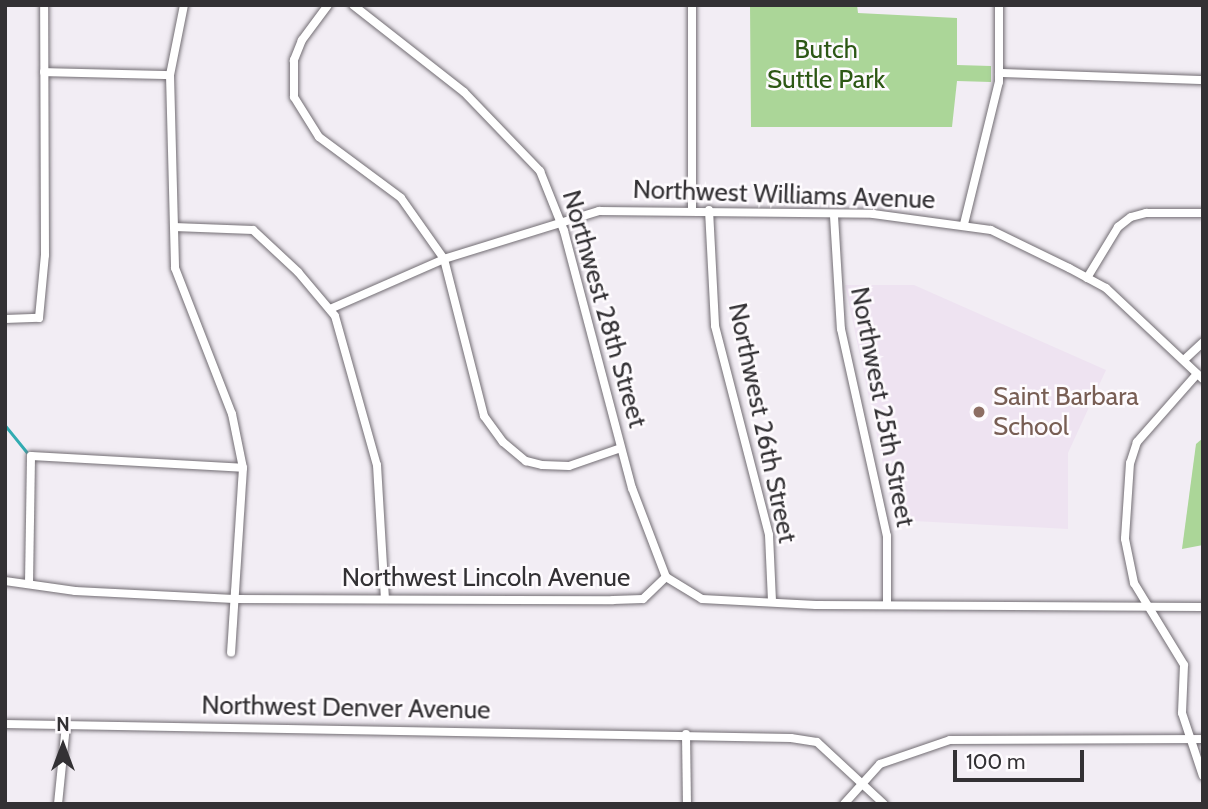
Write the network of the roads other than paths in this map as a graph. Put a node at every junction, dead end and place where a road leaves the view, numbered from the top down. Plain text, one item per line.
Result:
1 (44, 5) edge
2 (184, 5) edge
3 (328, 5) edge
4 (353, 5) edge
5 (692, 5) edge
6 (999, 5) edge
7 (44, 72) junction
8 (999, 74) junction
9 (170, 75) junction
10 (1203, 80) edge
11 (692, 210) junction
12 (709, 210) junction
13 (1203, 213) edge
14 (834, 216) junction
15 (560, 220) junction
16 (964, 224) junction
17 (174, 226) junction
18 (444, 259) junction
19 (1087, 278) junction
20 (330, 309) junction
21 (5, 319) edge
22 (1203, 342) edge
23 (1185, 359) junction
24 (1200, 377) edge
25 (621, 449) junction
26 (243, 468) junction
27 (666, 577) junction
28 (5, 582) edge
29 (29, 584) junction
30 (234, 598) junction
31 (385, 599) junction
32 (772, 602) junction
33 (887, 605) junction
34 (1147, 607) junction
35 (1203, 607) edge
36 (231, 653) dead end
37 (5, 724) edge
38 (66, 725) junction
39 (686, 734) junction
40 (1190, 739) junction
41 (1203, 739) edge
42 (1203, 776) edge
43 (861, 782) junction
44 (58, 804) edge
45 (687, 804) edge
46 (844, 804) edge
47 (884, 804) edge

1 - 7 street
2 - 9 street
3 - 18 street
4 - 15 street, Northwest 28th Street
5 - 11 street
6 - 8 street
7 - 9 street
7 - 21 street
8 - 10 street
8 - 16 street
9 - 17 street
11 - 12 street, Northwest Williams Avenue
11 - 15 street, Northwest Williams Avenue
12 - 14 street, Northwest Williams Avenue
12 - 32 street, Northwest 26th Street
13 - 19 street
14 - 16 street, Northwest Williams Avenue
14 - 33 street, Northwest 25th Street
15 - 18 street, Northwest Williams Avenue
15 - 25 street, Northwest 28th Street
16 - 19 street, Northwest Williams Avenue
17 - 20 street
17 - 26 street
18 - 20 street, Northwest Williams Avenue
18 - 25 street
19 - 23 street, Northwest Williams Avenue
20 - 31 street
22 - 23 street
23 - 24 street, Northwest Williams Avenue
24 - 34 street
25 - 27 street, Northwest 28th Street
26 - 29 street
26 - 30 street
27 - 31 street, Northwest Lincoln Avenue
27 - 32 street, Northwest Lincoln Avenue
28 - 29 street, Northwest Lincoln Avenue
29 - 30 street, Northwest Lincoln Avenue
30 - 31 street, Northwest Lincoln Avenue
30 - 36 street
32 - 33 street, Northwest Lincoln Avenue
33 - 34 street, Northwest Lincoln Avenue
34 - 35 street, Northwest Lincoln Avenue
34 - 40 street
37 - 38 street, Northwest Denver Avenue
38 - 39 street, Northwest Denver Avenue
38 - 44 street
39 - 43 street, Northwest Denver Avenue
39 - 45 street
40 - 41 street
40 - 42 street
40 - 43 street
43 - 46 street
43 - 47 street

